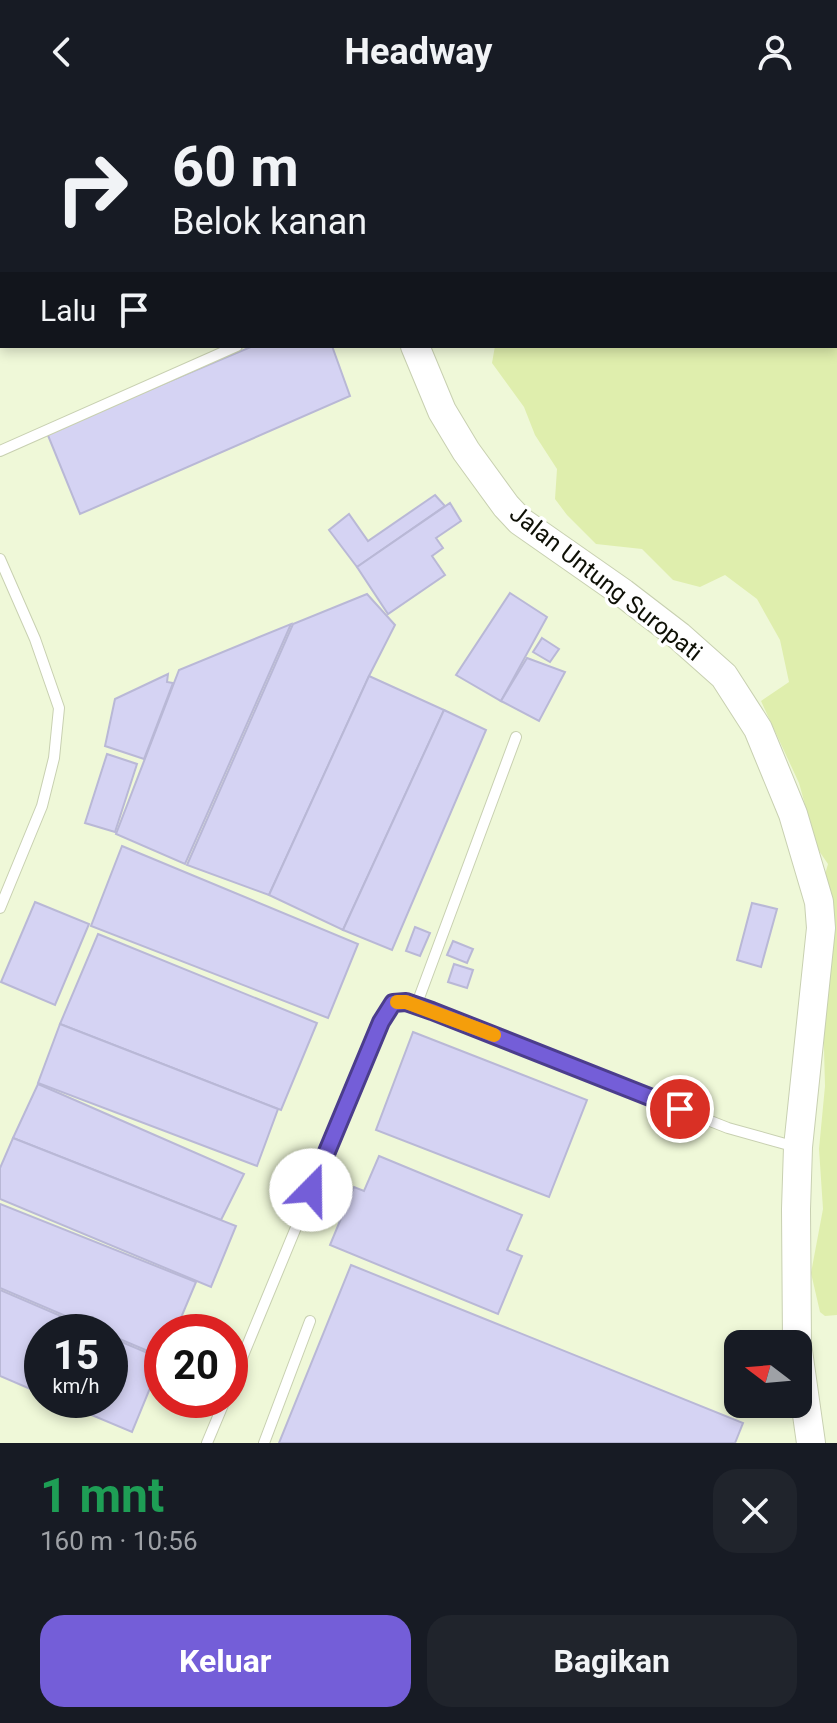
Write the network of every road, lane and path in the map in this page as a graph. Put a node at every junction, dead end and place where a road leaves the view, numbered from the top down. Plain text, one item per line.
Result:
1 (232, 348) edge
2 (416, 348) edge
3 (0, 451) edge
4 (0, 559) edge
5 (516, 737) dead end
6 (0, 908) edge
7 (416, 1006) junction
8 (798, 1147) junction
9 (310, 1321) dead end
10 (797, 1330) edge
11 (248, 1343) edge
12 (217, 1418) edge
13 (807, 1418) edge
14 (207, 1443) edge
15 (264, 1443) edge
16 (811, 1443) edge

1 - 3 lane
2 - 8 main road, Jalan Untung Suropati
4 - 6 lane
5 - 7 lane
7 - 8 lane
7 - 11 lane
8 - 10 main road, Jalan Untung Suropati
9 - 15 lane
12 - 14 lane
13 - 16 main road

